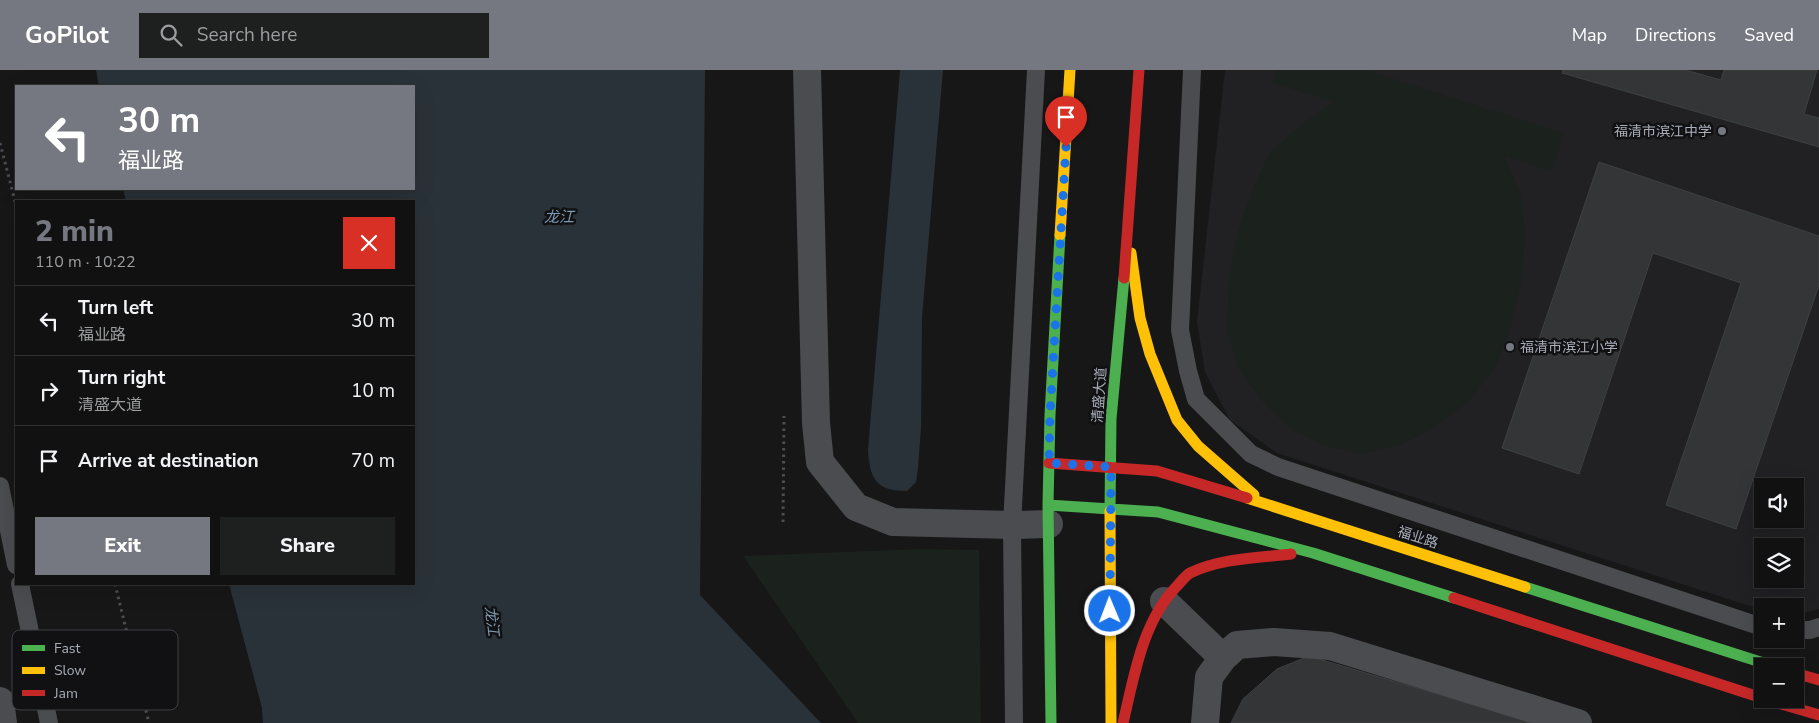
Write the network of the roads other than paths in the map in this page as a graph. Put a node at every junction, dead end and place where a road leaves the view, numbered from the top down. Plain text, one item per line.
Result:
1 (807, 70) edge
2 (1036, 70) edge
3 (1070, 70) edge
4 (1139, 70) edge
5 (1192, 70) edge
6 (1128, 228) junction
7 (1049, 463) junction
8 (1111, 467) junction
9 (0, 486) edge
10 (1262, 502) junction
11 (1110, 509) junction
12 (1048, 515) junction
13 (1012, 525) junction
14 (1313, 553) junction
15 (15, 560) edge
16 (20, 585) edge
17 (1164, 600) junction
18 (1754, 624) edge
19 (1819, 627) edge
20 (30, 630) edge
21 (1804, 630) edge
22 (1223, 658) junction
23 (1754, 660) edge
24 (1819, 668) edge
25 (1804, 670) edge
26 (1804, 674) edge
27 (1819, 680) edge
28 (1754, 696) edge
29 (0, 701) edge
30 (1778, 708) edge
31 (1795, 708) edge
32 (46, 710) edge
33 (1819, 715) edge
34 (1788, 716) dead end
35 (3, 723) edge
36 (49, 723) edge
37 (1014, 723) edge
38 (1051, 723) edge
39 (1111, 723) edge
40 (1123, 723) edge
41 (1205, 723) edge
42 (1578, 723) edge

1 - 13 street
2 - 13 lane
3 - 7 street
4 - 6 street, 清盛大道
5 - 18 lane
6 - 8 street, 清盛大道
6 - 10 street
7 - 8 street, 福业路
7 - 12 street
8 - 10 street, 福业路
8 - 11 street, 清盛大道
9 - 15 lane
10 - 23 street, 福业路
11 - 12 street
11 - 14 street
11 - 39 street, 清盛大道
12 - 13 street
12 - 38 street
13 - 37 lane
14 - 17 street
14 - 28 street
16 - 20 lane
17 - 22 street
17 - 40 street
19 - 21 lane
22 - 41 street
22 - 42 street
24 - 25 street
26 - 27 street
29 - 35 street
30 - 34 street
31 - 33 street
32 - 36 lane

